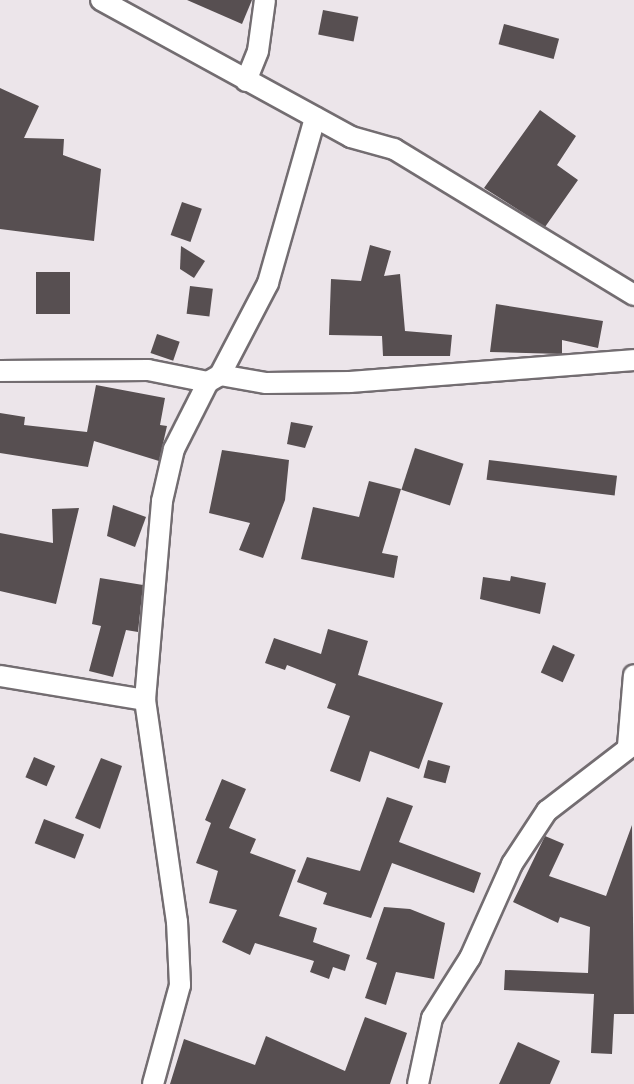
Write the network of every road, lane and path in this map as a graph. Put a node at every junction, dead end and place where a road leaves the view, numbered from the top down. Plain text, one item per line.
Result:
1 (101, 0) edge
2 (265, 0) edge
3 (246, 81) junction
4 (315, 118) junction
5 (634, 295) edge
6 (634, 360) edge
7 (0, 371) edge
8 (214, 378) junction
9 (634, 675) edge
10 (0, 676) edge
11 (145, 700) junction
12 (631, 745) edge
13 (153, 1084) edge
14 (418, 1084) edge

1 - 3 street
2 - 3 street
3 - 4 street
4 - 5 street
4 - 8 street
6 - 8 street
7 - 8 street
8 - 11 street
9 - 12 street
10 - 11 street
11 - 13 street
12 - 14 street

